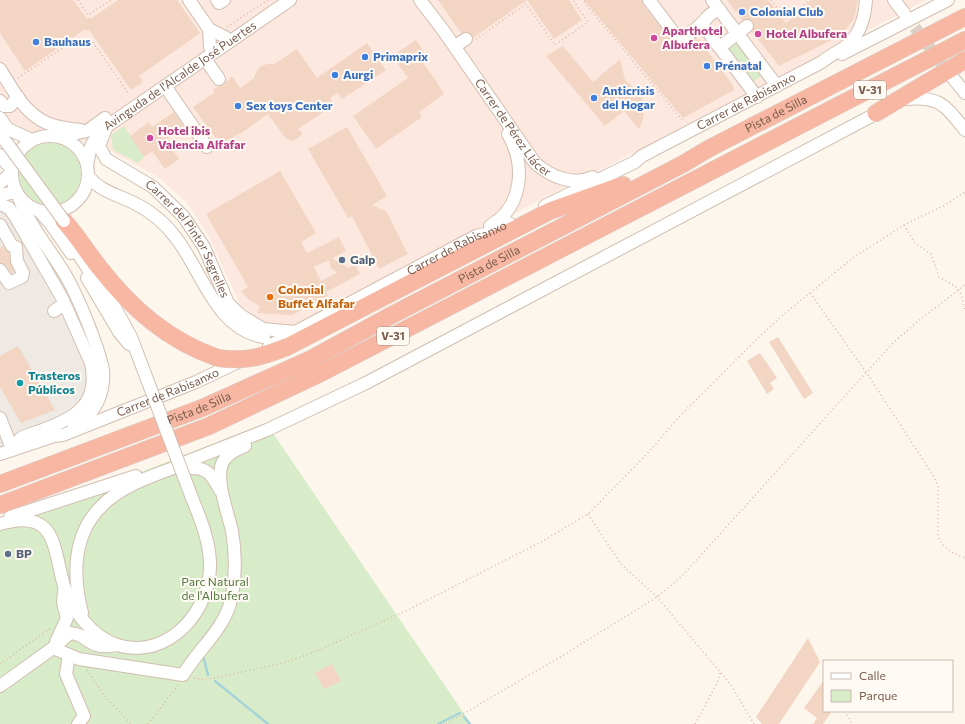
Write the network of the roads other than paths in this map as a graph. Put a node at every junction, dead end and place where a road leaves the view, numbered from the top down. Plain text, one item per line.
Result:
1 (189, 0) edge
2 (217, 0) edge
3 (224, 0) edge
4 (415, 0) edge
5 (420, 0) edge
6 (649, 0) edge
7 (712, 0) edge
8 (866, 0) edge
9 (894, 0) edge
10 (948, 0) edge
11 (283, 6) edge
12 (720, 10) junction
13 (904, 13) tunnel mouth
14 (965, 17) edge
15 (702, 24) junction
16 (209, 29) junction
17 (742, 30) junction
18 (225, 32) junction
19 (965, 40) edge
20 (468, 41) road end
21 (455, 46) junction
22 (718, 46) junction
23 (210, 47) junction
24 (205, 59) junction
25 (965, 60) edge
26 (822, 62) junction
27 (965, 66) edge
28 (0, 69) edge
29 (953, 78) tunnel mouth
30 (219, 79) dead end
31 (165, 86) junction
32 (777, 86) junction
33 (965, 93) edge
34 (757, 96) junction
35 (18, 97) junction
36 (906, 99) junction
37 (0, 101) edge
38 (876, 113) junction
39 (0, 118) edge
40 (106, 128) junction
41 (965, 130) edge
42 (87, 131) junction
43 (0, 134) edge
44 (60, 137) junction
45 (32, 140) junction
46 (207, 147) dead end
47 (3, 149) edge
48 (708, 149) junction
49 (642, 156) junction
50 (88, 170) junction
51 (11, 171) junction
52 (0, 183) edge
53 (0, 194) edge
54 (17, 195) junction
55 (0, 204) edge
56 (39, 211) junction
57 (61, 223) junction
58 (0, 225) edge
59 (476, 236) junction
60 (42, 242) junction
61 (0, 270) edge
62 (63, 301) junction
63 (54, 311) dead end
64 (295, 332) junction
65 (129, 344) junction
66 (142, 366) junction
67 (0, 418) edge
68 (266, 430) junction
69 (54, 436) junction
70 (12, 449) junction
71 (0, 454) edge
72 (0, 484) edge
73 (224, 498) junction
74 (0, 505) edge
75 (0, 522) edge
76 (64, 585) junction
77 (84, 620) junction
78 (117, 645) junction
79 (53, 648) junction
80 (74, 657) junction
81 (0, 686) edge
82 (78, 724) edge

1 - 16 street
2 - 3 street
4 - 59 street, Carrer de Pérez Llácer
5 - 21 street, Carrer de Pérez Llácer
6 - 15 street
7 - 12 street
8 - 26 street, Carrer de Rabisanxo
9 - 13 street
10 - 26 street
11 - 18 street, Avinguda de l'Alcalde José Puertes
11 - 24 street, Avinguda de l'Alcalde José Puertes
12 - 15 street
12 - 17 street
14 - 48 highway, Pista de Silla / V-31
15 - 22 street
16 - 18 street
16 - 23 street
17 - 22 street
17 - 32 street
18 - 23 street, Avinguda de l'Alcalde José Puertes
19 - 74 highway, Pista de Silla / V-31
20 - 21 street
21 - 49 street, Carrer de Pérez Llácer
22 - 34 street
23 - 42 street, Avinguda de l'Alcalde José Puertes
24 - 30 street
24 - 31 street, Avinguda de l'Alcalde José Puertes
25 - 38 highway
26 - 32 street, Carrer de Rabisanxo
27 - 36 street
28 - 35 street
29 - 33 street
31 - 40 street, Avinguda de l'Alcalde José Puertes
31 - 46 street
32 - 34 street, Carrer de Rabisanxo
34 - 49 street, Carrer de Rabisanxo
35 - 37 street
35 - 42 street
36 - 38 street
36 - 41 street
38 - 68 street
39 - 45 street
40 - 50 street, Avinguda de l'Alcalde José Puertes
40 - 64 street, Carrer del Pintor Segrelles
42 - 44 street, Avinguda de l'Alcalde José Puertes
43 - 47 street
44 - 45 street
44 - 50 street
45 - 51 street
47 - 51 street
47 - 57 street, bridge
48 - 57 highway, bridge
48 - 72 highway, Pista de Silla / V-31
49 - 59 street, Carrer de Rabisanxo
50 - 56 street
50 - 64 street
51 - 52 street
51 - 54 street
53 - 54 street
54 - 56 street
54 - 60 street
55 - 62 street
56 - 65 street
57 - 65 street
57 - 66 street
58 - 61 street
59 - 64 street, Carrer de Rabisanxo
60 - 62 street
60 - 69 street
62 - 63 street
62 - 70 street, Carrer de Rabisanxo
64 - 69 street, Carrer de Rabisanxo
65 - 66 street
66 - 78 street, bridge
67 - 70 street
68 - 73 street
68 - 73 street
69 - 70 street, Carrer de Rabisanxo
70 - 71 street, Carrer de Rabisanxo
73 - 80 street
75 - 76 street
75 - 77 street
76 - 77 street
76 - 79 street
77 - 78 street
78 - 79 street
79 - 80 street
79 - 81 street
80 - 82 street

